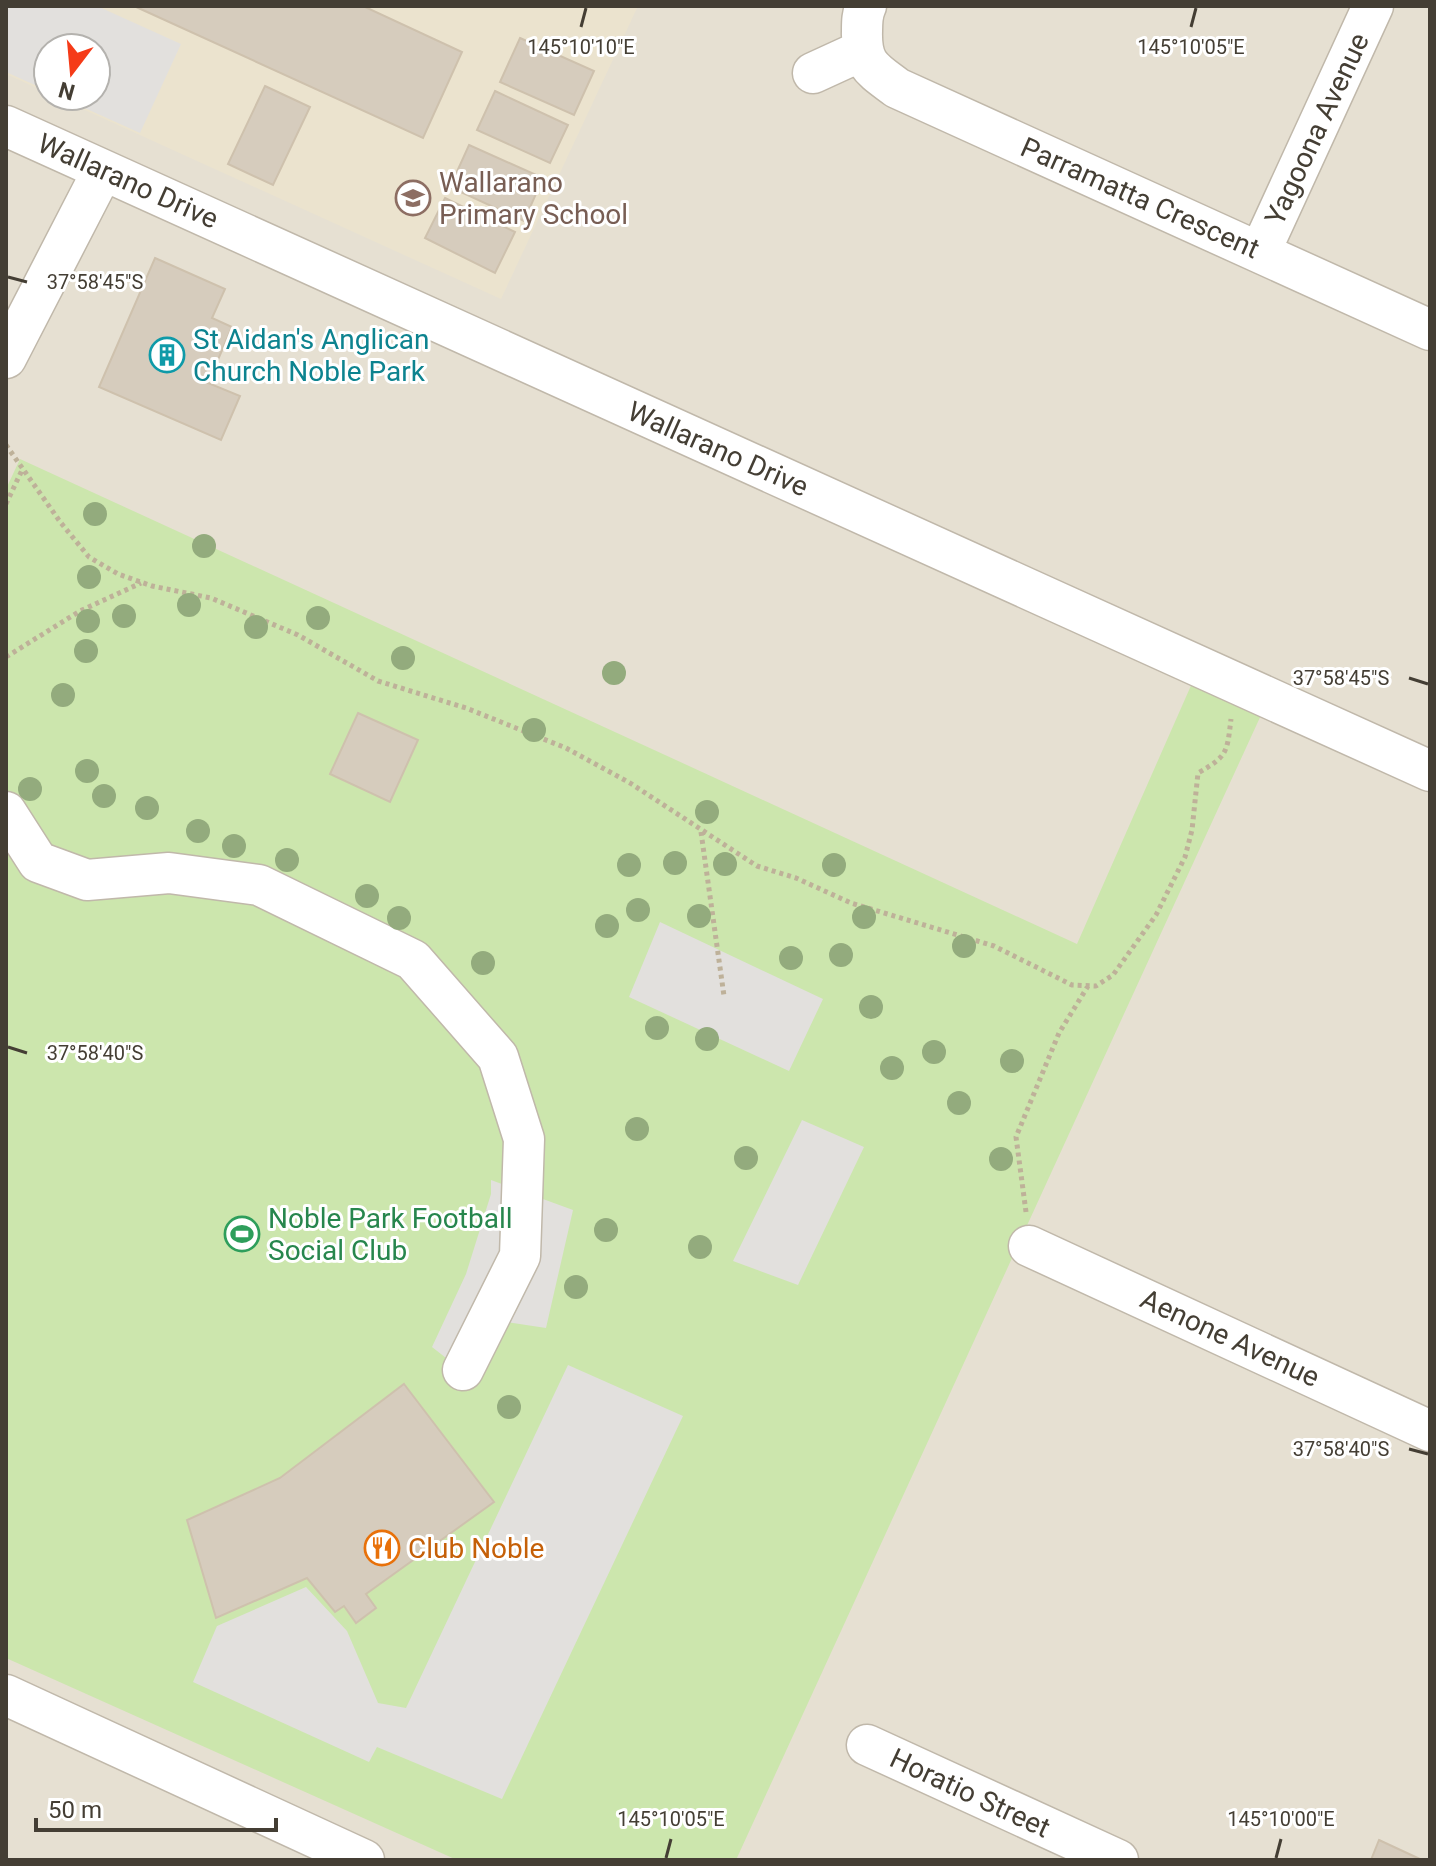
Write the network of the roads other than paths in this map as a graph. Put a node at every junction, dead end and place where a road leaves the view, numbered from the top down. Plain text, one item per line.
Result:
1 (866, 6) edge
2 (1373, 6) edge
3 (861, 51) junction
4 (813, 73) dead end
5 (6, 126) edge
6 (103, 170) junction
7 (1260, 252) junction
8 (1430, 330) edge
9 (6, 358) edge
10 (1430, 771) edge
11 (6, 812) edge
12 (1029, 1246) road end
13 (463, 1370) dead end
14 (1430, 1431) edge
15 (6, 1695) edge
16 (867, 1745) dead end
17 (364, 1860) edge
18 (1118, 1860) edge

1 - 3 street
2 - 7 street, Yagoona Avenue
3 - 4 street
3 - 7 street, Parramatta Crescent
5 - 6 street, Wallarano Drive
6 - 9 street
6 - 10 street, Wallarano Drive
7 - 8 street, Parramatta Crescent
11 - 13 street
12 - 14 street, Aenone Avenue
15 - 17 street
16 - 18 street, Horatio Street

